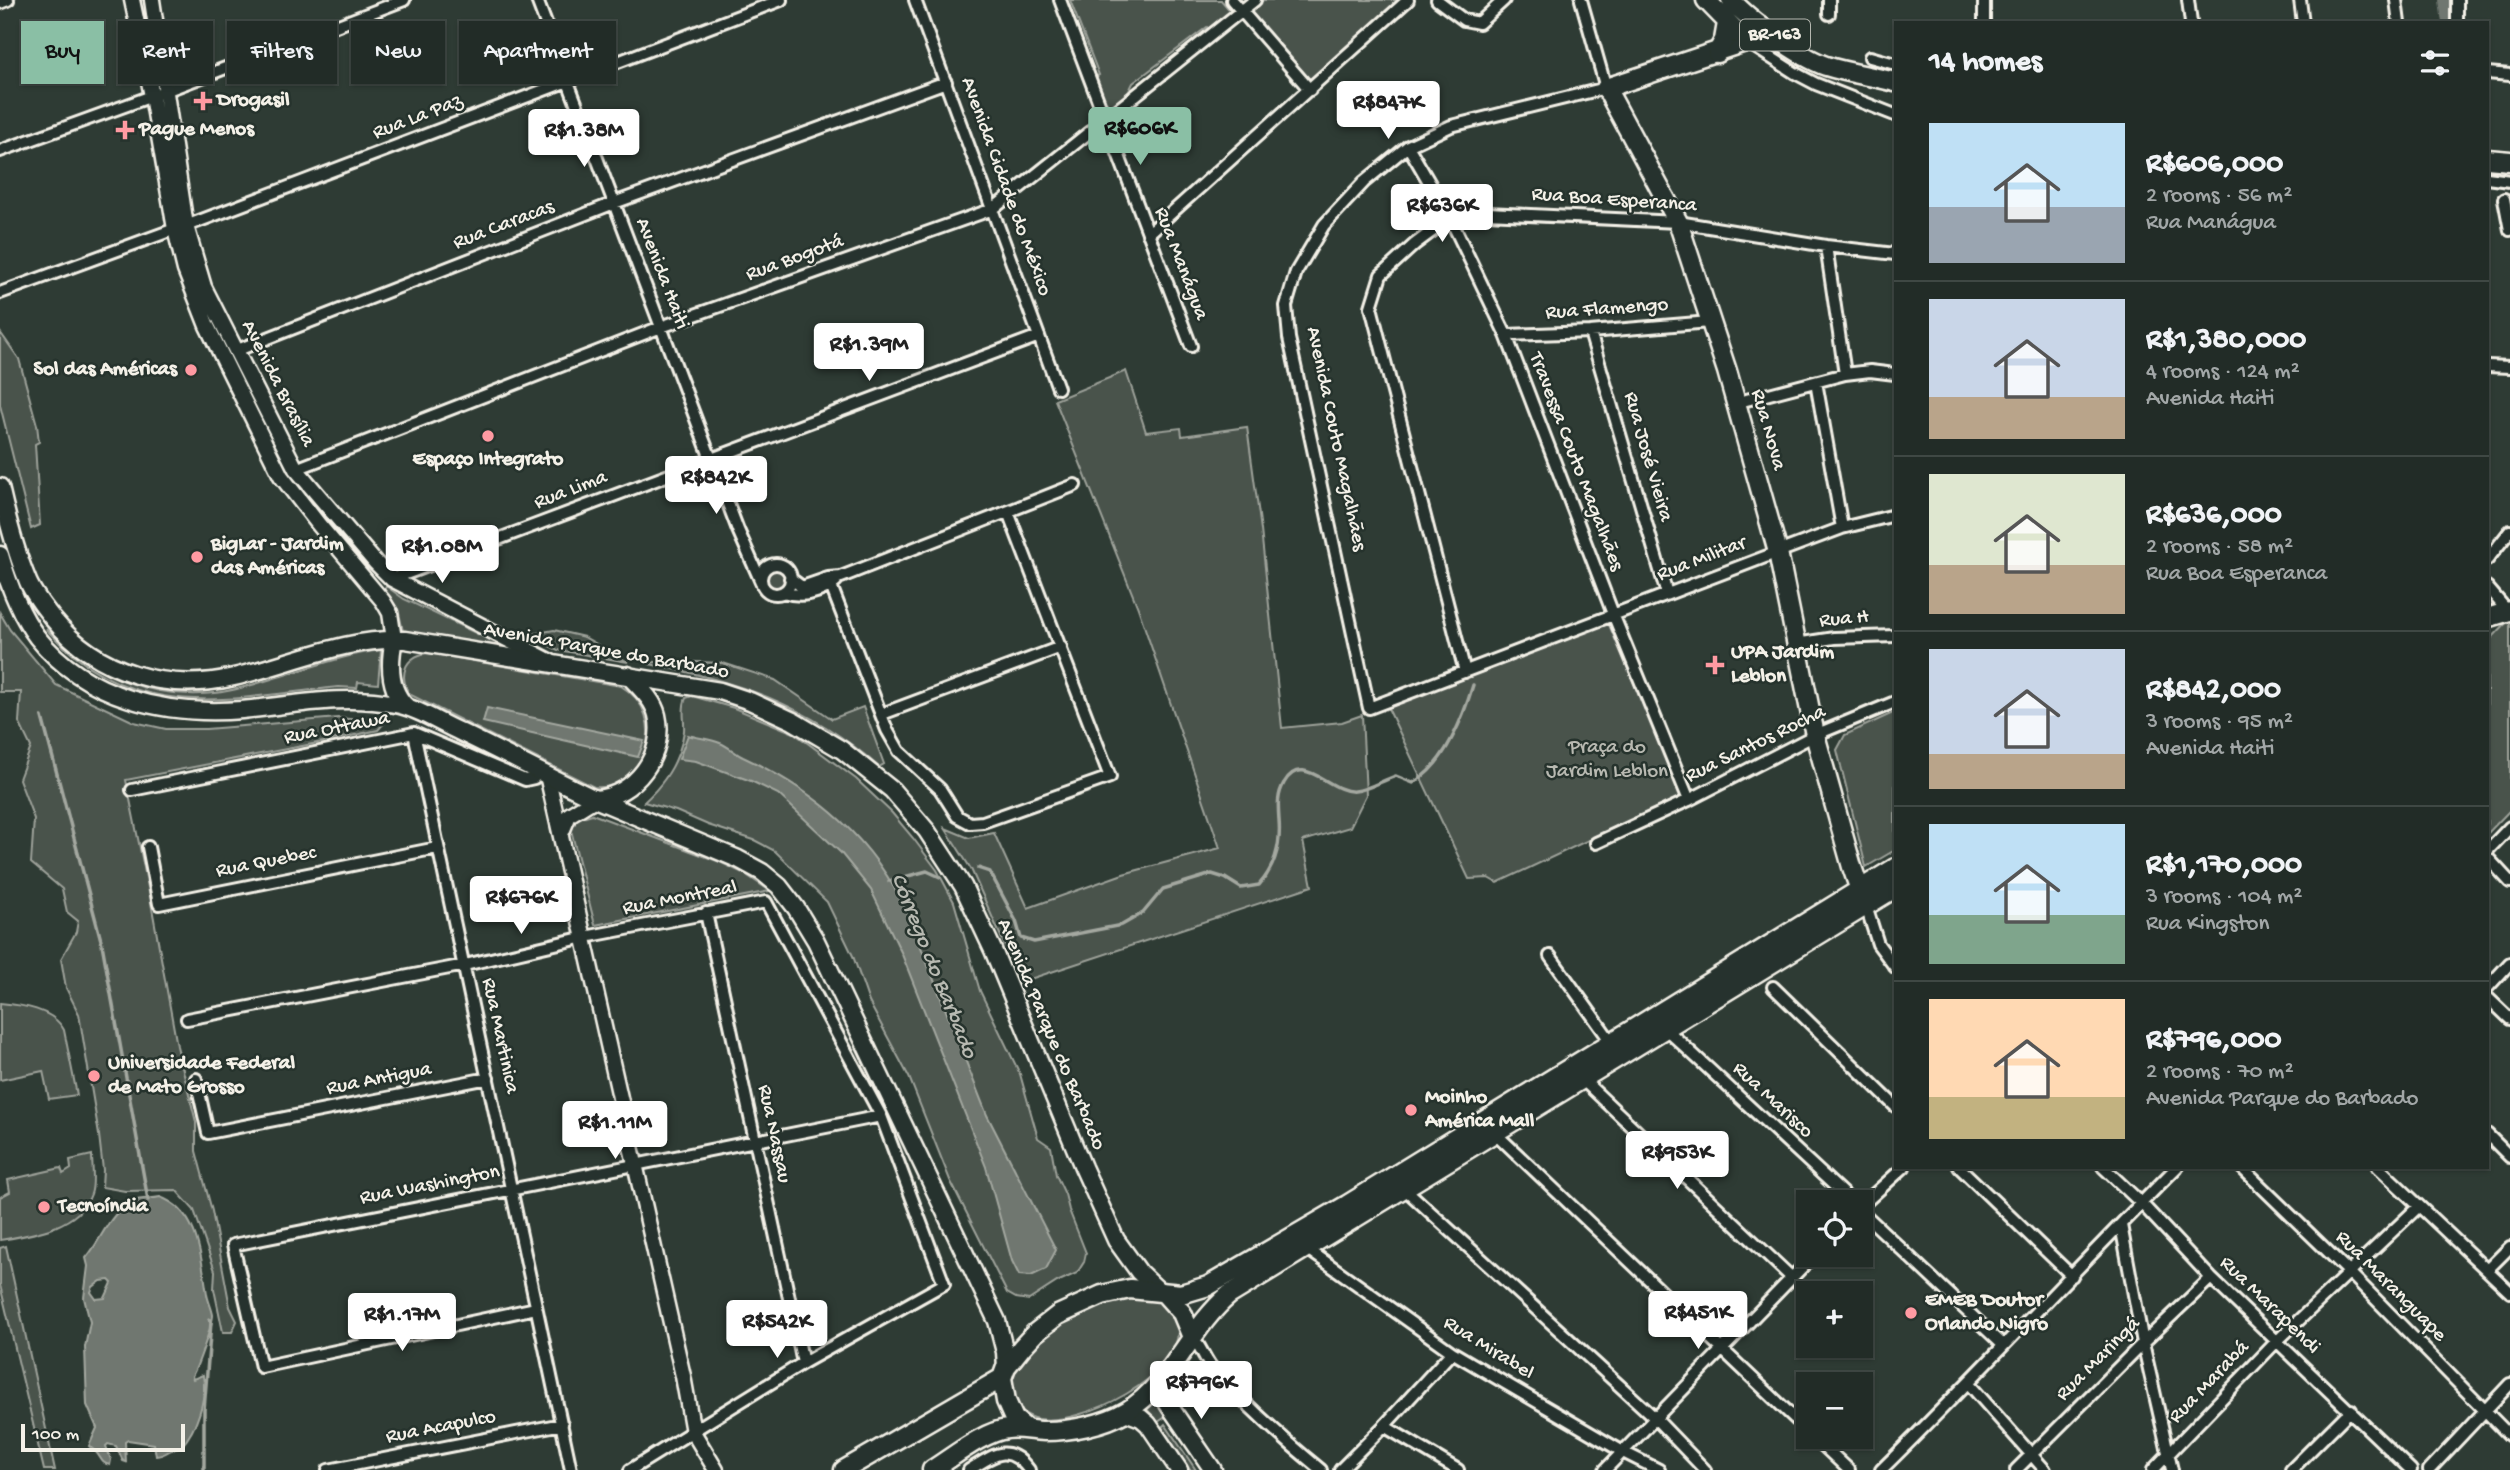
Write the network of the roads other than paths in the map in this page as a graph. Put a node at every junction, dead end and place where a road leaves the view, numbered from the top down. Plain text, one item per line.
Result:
1 (8, 0) edge
2 (132, 0) edge
3 (152, 0) edge
4 (404, 0) edge
5 (537, 0) edge
6 (781, 0) edge
7 (915, 0) edge
8 (1060, 0) edge
9 (1232, 0) edge
10 (1255, 0) edge
11 (1408, 0) edge
12 (1437, 0) edge
13 (1504, 0) edge
14 (1581, 0) edge
15 (1706, 0) edge
16 (1731, 0) edge
17 (1829, 0) edge
18 (1984, 0) edge
19 (2188, 0) edge
20 (2300, 0) edge
21 (2396, 0) edge
22 (2457, 0) edge
23 (0, 3) edge
24 (1242, 10) junction
25 (1829, 14) dead end
26 (545, 21) edge
27 (1984, 21) edge
28 (2191, 21) edge
29 (2303, 21) edge
30 (2399, 21) edge
31 (2457, 21) edge
32 (1727, 23) junction
33 (1777, 36) junction
34 (1747, 42) junction
35 (1717, 52) junction
36 (1870, 57) dead end
37 (616, 64) edge
38 (1894, 64) edge
39 (2489, 73) edge
40 (2510, 75) edge
41 (946, 82) junction
42 (1894, 82) edge
43 (563, 84) edge
44 (569, 84) edge
45 (1606, 88) junction
46 (1310, 90) junction
47 (167, 91) junction
48 (152, 96) junction
49 (1894, 115) edge
50 (1105, 118) junction
51 (1408, 146) junction
52 (0, 151) edge
53 (2489, 159) edge
54 (2510, 161) edge
55 (171, 168) junction
56 (2489, 178) edge
57 (2510, 181) edge
58 (2504, 199) dead end
59 (614, 204) junction
60 (993, 209) junction
61 (1450, 218) junction
62 (1678, 222) junction
63 (181, 228) junction
64 (2510, 230) edge
65 (1148, 234) junction
66 (1826, 246) junction
67 (1894, 254) edge
68 (0, 293) edge
69 (1710, 322) junction
70 (661, 327) junction
71 (217, 330) junction
72 (1590, 332) junction
73 (1506, 335) junction
74 (1039, 336) junction
75 (1191, 346) dead end
76 (236, 351) junction
77 (2489, 366) edge
78 (2510, 367) edge
79 (1845, 374) junction
80 (1894, 374) edge
81 (1816, 382) junction
82 (1058, 388) dead end
83 (1735, 404) junction
84 (711, 459) junction
85 (296, 469) junction
86 (1075, 485) dead end
87 (0, 487) edge
88 (1009, 512) junction
89 (1894, 515) edge
90 (1842, 528) junction
91 (2510, 531) edge
92 (1778, 552) junction
93 (0, 555) edge
94 (2489, 557) edge
95 (751, 561) junction
96 (768, 567) junction
97 (790, 578) junction
98 (392, 579) junction
99 (761, 582) junction
100 (830, 582) junction
101 (2489, 589) edge
102 (783, 592) junction
103 (1667, 594) junction
104 (2509, 612) edge
105 (1613, 614) junction
106 (2489, 617) edge
107 (1894, 636) edge
108 (394, 639) junction
109 (1796, 644) junction
110 (1061, 647) junction
111 (554, 663) junction
112 (1465, 672) junction
113 (628, 675) junction
114 (1894, 702) edge
115 (407, 707) junction
116 (1369, 708) joint
117 (882, 714) junction
118 (414, 733) junction
119 (1815, 735) junction
120 (543, 773) junction
121 (132, 790) dead end
122 (602, 798) junction
123 (1689, 800) junction
124 (2510, 827) edge
125 (561, 834) junction
126 (1596, 843) dead end
127 (148, 847) dead end
128 (437, 848) junction
129 (2489, 849) edge
130 (2489, 859) edge
131 (1894, 869) edge
132 (2510, 882) edge
133 (1894, 888) edge
134 (1863, 898) junction
135 (706, 913) junction
136 (585, 937) junction
137 (1550, 956) dead end
138 (2510, 963) edge
139 (465, 965) junction
140 (1894, 966) edge
141 (2489, 986) edge
142 (1773, 987) dead end
143 (2489, 999) edge
144 (187, 1018) dead end
145 (2510, 1019) edge
146 (1666, 1029) junction
147 (1612, 1043) junction
148 (488, 1078) junction
149 (196, 1079) dead end
150 (1583, 1080) junction
151 (1894, 1104) edge
152 (881, 1116) junction
153 (1494, 1132) junction
154 (2489, 1136) edge
155 (754, 1141) junction
156 (2510, 1157) edge
157 (634, 1165) junction
158 (1902, 1169) edge
159 (1961, 1169) edge
160 (2105, 1169) edge
161 (2175, 1169) edge
162 (2243, 1169) edge
163 (2380, 1169) edge
164 (1404, 1188) junction
165 (512, 1190) junction
166 (1839, 1190) edge
167 (1873, 1196) edge
168 (2141, 1203) junction
169 (2418, 1207) junction
170 (1873, 1220) edge
171 (2121, 1225) junction
172 (2510, 1247) edge
173 (1306, 1248) junction
174 (1803, 1267) edge
175 (2488, 1269) junction
176 (2350, 1272) junction
177 (2072, 1276) junction
178 (1792, 1278) junction
179 (2211, 1278) junction
180 (1162, 1292) junction
181 (2510, 1292) edge
182 (536, 1308) junction
183 (1192, 1337) junction
184 (2278, 1340) junction
185 (2143, 1343) junction
186 (2003, 1345) junction
187 (1722, 1349) junction
188 (1452, 1352) junction
189 (803, 1363) junction
190 (1004, 1373) junction
191 (1164, 1379) junction
192 (1969, 1384) junction
193 (2510, 1384) edge
194 (2351, 1410) junction
195 (2483, 1411) junction
196 (1125, 1412) junction
197 (1656, 1419) junction
198 (1796, 1420) edge
199 (562, 1424) junction
200 (1384, 1426) junction
201 (1025, 1428) junction
202 (693, 1432) junction
203 (2510, 1436) edge
204 (1827, 1449) edge
205 (1623, 1452) junction
206 (2031, 1455) junction
207 (2168, 1455) junction
208 (328, 1470) edge
209 (571, 1470) edge
210 (630, 1470) edge
211 (716, 1470) edge
212 (844, 1470) edge
213 (932, 1470) edge
214 (969, 1470) edge
215 (1029, 1470) edge
216 (1179, 1470) edge
217 (1213, 1470) edge
218 (1321, 1470) edge
219 (1340, 1470) edge
220 (1458, 1470) edge
221 (1605, 1470) edge
222 (1659, 1470) edge
223 (1705, 1470) edge
224 (1849, 1470) edge
225 (1881, 1470) edge
226 (2016, 1470) edge
227 (2045, 1470) edge
228 (2153, 1470) edge
229 (2172, 1470) edge
230 (2291, 1470) edge
231 (2411, 1470) edge
232 (2429, 1470) edge

1 - 23 street
2 - 48 street, Avenida Brasília
3 - 47 street, Avenida Brasília
4 - 47 street
5 - 26 street, Avenida Haiti
6 - 37 street, Rua La Paz
7 - 41 street, Avenida Cidade do México
8 - 50 street, Rua Manágua
9 - 24 street
10 - 24 street, Rua Bogotá
11 - 46 street
12 - 13 street
14 - 45 street, Rua Nova
15 - 32 main road, BR-163
16 - 33 main road, BR-163
17 - 25 street
18 - 27 street
19 - 28 street
20 - 29 street
21 - 30 street
22 - 31 street
24 - 46 street
24 - 50 street, Rua Bogotá
32 - 34 main road, BR-163
32 - 35 main road
33 - 34 main road, Avenida Couto Magalhães
33 - 42 main road, BR-163
34 - 35 main road, Avenida Couto Magalhães
34 - 49 street, BR-163
35 - 45 main road, Avenida Couto Magalhães
36 - 38 street
39 - 40 street
41 - 59 street, Rua Caracas
41 - 60 street, Avenida Cidade do México
43 - 63 street, Rua La Paz
44 - 59 street, Avenida Haiti
45 - 51 street, Avenida Couto Magalhães
45 - 62 main road, Rua Nova
46 - 65 street
47 - 48 street
47 - 55 street, Avenida Brasília
48 - 52 street
48 - 55 street, Avenida Brasília
50 - 60 street, Rua Bogotá
50 - 65 street, Rua Manágua
51 - 61 street, Travessa Couto Magalhães
51 - 116 street, Avenida Couto Magalhães
53 - 54 main road
55 - 63 street, Avenida Brasília
56 - 57 street
58 - 64 street
59 - 70 street, Avenida Haiti
59 - 76 street, Rua Caracas
60 - 70 street, Rua Bogotá
60 - 74 street, Avenida Cidade do México
61 - 62 street, Rua Boa Esperanca
61 - 73 street, Travessa Couto Magalhães
61 - 112 street, Rua Boa Esperanca
62 - 66 street, Rua Boa Esperanca
62 - 69 main road, Rua Nova
63 - 68 street, Rua La Paz
63 - 71 street, Avenida Brasília
65 - 75 street, Rua Manágua
66 - 67 street, Rua Boa Esperanca
66 - 79 street
69 - 72 street, Rua Flamengo
69 - 83 main road, Rua Nova
70 - 84 street, Avenida Haiti
70 - 85 street, Rua Bogotá
71 - 76 street, Avenida Brasília
71 - 108 street, Avenida Brasília
72 - 73 street, Rua Flamengo
72 - 103 street, Rua José Vieira
73 - 105 street, Travessa Couto Magalhães
74 - 82 street, Avenida Cidade do México
74 - 84 street, Rua Lima
76 - 85 street, Avenida Brasília
77 - 78 street
79 - 80 street
79 - 81 street
81 - 83 street
81 - 90 street
83 - 92 main road, Rua Nova
84 - 95 street, Avenida Haiti
84 - 98 street, Rua Lima
85 - 98 street, Avenida Brasília
86 - 88 street
87 - 108 main road, Avenida Parque do Barbado
88 - 100 street
88 - 110 street
89 - 90 street, Rua Militar
90 - 92 street, Rua Militar
91 - 94 street
92 - 103 street, Rua Militar
92 - 109 main road, Rua Nova
93 - 115 main road
95 - 96 street
95 - 99 street, Avenida Haiti
96 - 97 street
96 - 99 street
97 - 100 street
97 - 102 street
98 - 111 street, Avenida Brasília
99 - 102 street
100 - 102 street
100 - 117 street
101 - 104 street
103 - 105 street, Rua Militar
104 - 106 main road
105 - 112 street, Rua Militar
105 - 123 street, Travessa Couto Magalhães
107 - 109 street, Rua H
108 - 111 main road, Avenida Parque do Barbado
108 - 115 main road
109 - 119 main road, Rua Nova
110 - 117 street
110 - 117 street
111 - 113 main road, Avenida Parque do Barbado
112 - 116 street, Rua Militar
113 - 122 main road
113 - 180 main road, Avenida Parque do Barbado
114 - 119 street, Rua Santos Rocha
115 - 120 main road
118 - 120 street, Rua Ottawa
118 - 121 street, Rua Ottawa
118 - 128 street, Rua Martinica
119 - 123 street, Rua Santos Rocha
119 - 134 main road, Rua Nova
120 - 122 main road
120 - 125 street
122 - 125 street
122 - 190 main road
123 - 126 street, Rua Santos Rocha
124 - 129 street
125 - 136 street
127 - 128 street, Rua Quebec
128 - 139 street, Rua Martinica
130 - 132 street
131 - 134 main road
133 - 134 main road
134 - 140 street
134 - 146 main road
134 - 147 main road
135 - 136 street, Rua Montreal
135 - 152 street, Rua Montreal
135 - 155 street, Rua Nassau
136 - 139 street, Rua Montreal
136 - 157 street
137 - 147 street
138 - 141 street
139 - 144 street, Rua Montreal
139 - 148 street, Rua Martinica
142 - 151 street
143 - 145 street
146 - 150 main road
146 - 166 street, Rua Marisco
147 - 180 main road
148 - 149 street, Rua Antigua
148 - 165 street, Rua Martinica
150 - 153 main road
150 - 178 street
152 - 155 street, Rua Washington
152 - 189 street, Rua Montreal
153 - 164 main road
153 - 187 street
154 - 156 street
155 - 157 street, Rua Washington
155 - 189 street, Rua Nassau
157 - 165 street, Rua Washington
157 - 202 street
158 - 167 street
159 - 177 street
160 - 168 street, Rua Marapendi
161 - 168 street
162 - 176 street, Rua Maranguape
163 - 169 street
164 - 173 main road
164 - 197 street
165 - 182 street, Rua Martinica
165 - 182 street, Rua Washington
168 - 171 street
168 - 179 street, Rua Marapendi
169 - 175 street
169 - 176 street, Rua Marabá
170 - 186 street
171 - 177 street
171 - 185 street
172 - 175 street
173 - 183 main road
173 - 188 street, Rua Mirabel
174 - 178 street
175 - 181 street
176 - 184 street, Rua Marabá
176 - 195 street, Rua Maranguape
177 - 186 street
178 - 187 street
179 - 184 street, Rua Marapendi
179 - 185 street, Rua Maringá
180 - 183 main road
180 - 190 main road
182 - 199 street, Rua Martinica
183 - 191 main road
183 - 218 street
184 - 194 street, Rua Marapendi
184 - 207 street, Rua Marabá
185 - 206 street, Rua Maringá
185 - 207 street
186 - 192 street
187 - 197 street
187 - 198 street
188 - 200 street
188 - 205 street, Rua Mirabel
189 - 202 street
190 - 201 main road
190 - 212 main road
191 - 196 main road
191 - 217 main road
192 - 206 street
192 - 225 street
193 - 195 street
194 - 230 street
194 - 231 street, Rua Marapendi
195 - 203 street, Rua Maranguape
195 - 232 street
196 - 201 main road
196 - 216 main road
197 - 205 street
197 - 223 street
199 - 208 street, Rua Acapulco
199 - 209 street, Rua Martinica
200 - 219 street
200 - 220 street
201 - 213 main road
202 - 210 street
202 - 211 street
204 - 224 street
205 - 221 street
205 - 222 street, Rua Mirabel
206 - 226 street, Rua Maringá
206 - 227 street
207 - 228 street, Rua Marabá
207 - 229 street
214 - 215 street

